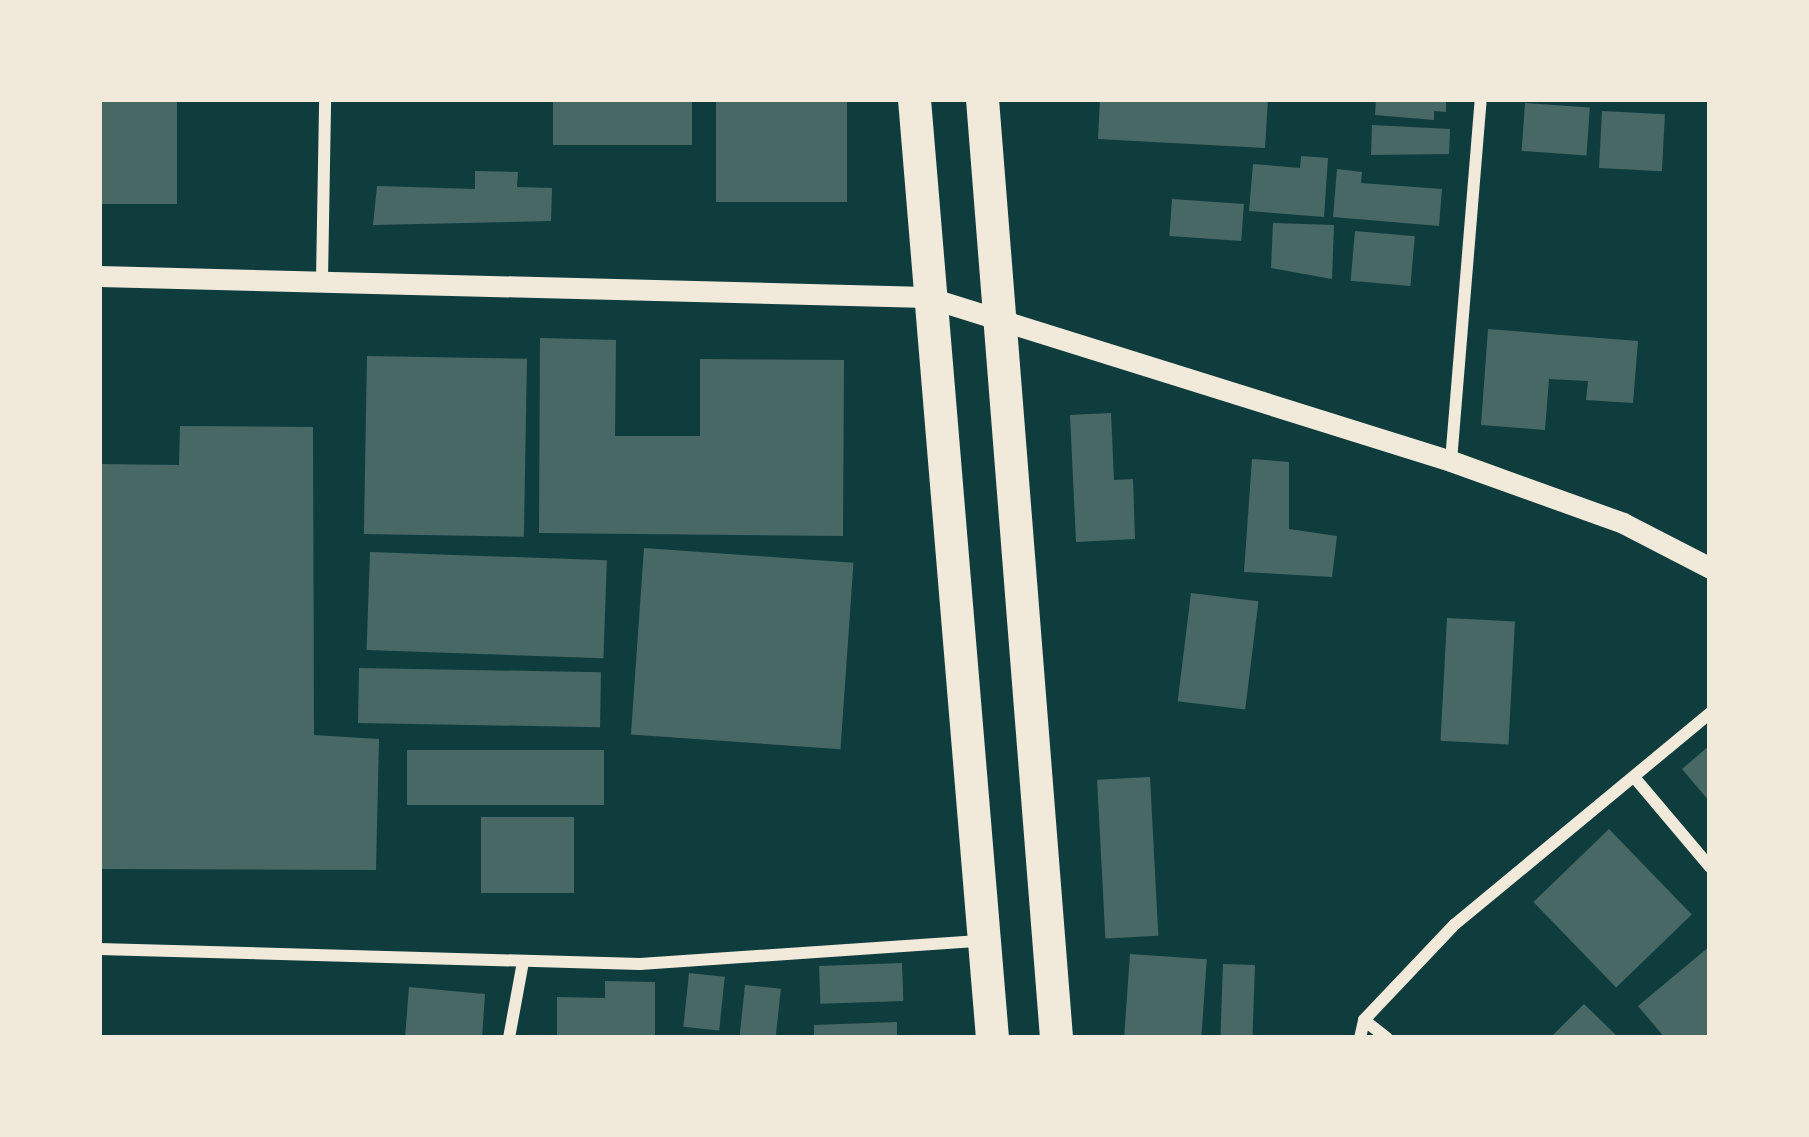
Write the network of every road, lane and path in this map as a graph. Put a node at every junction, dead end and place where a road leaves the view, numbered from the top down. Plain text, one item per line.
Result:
1 (325, 99) edge
2 (914, 99) edge
3 (982, 99) edge
4 (1481, 99) edge
5 (99, 276) edge
6 (322, 279) junction
7 (927, 297) junction
8 (998, 314) junction
9 (1451, 461) junction
10 (1710, 568) edge
11 (1710, 713) edge
12 (1634, 777) junction
13 (1710, 867) edge
14 (984, 940) junction
15 (99, 949) edge
16 (523, 962) junction
17 (1364, 1020) junction
18 (509, 1038) edge
19 (992, 1038) edge
20 (1056, 1038) edge
21 (1360, 1038) edge
22 (1387, 1038) edge

1 - 6 street
2 - 7 highway
3 - 8 highway
4 - 9 street
5 - 6 street
6 - 7 street
7 - 8 street
7 - 14 highway
8 - 9 street
8 - 20 highway
9 - 10 street
11 - 12 street
12 - 13 street
12 - 17 street
14 - 16 street
14 - 19 highway
15 - 16 street
16 - 18 street
17 - 21 street
17 - 22 street

